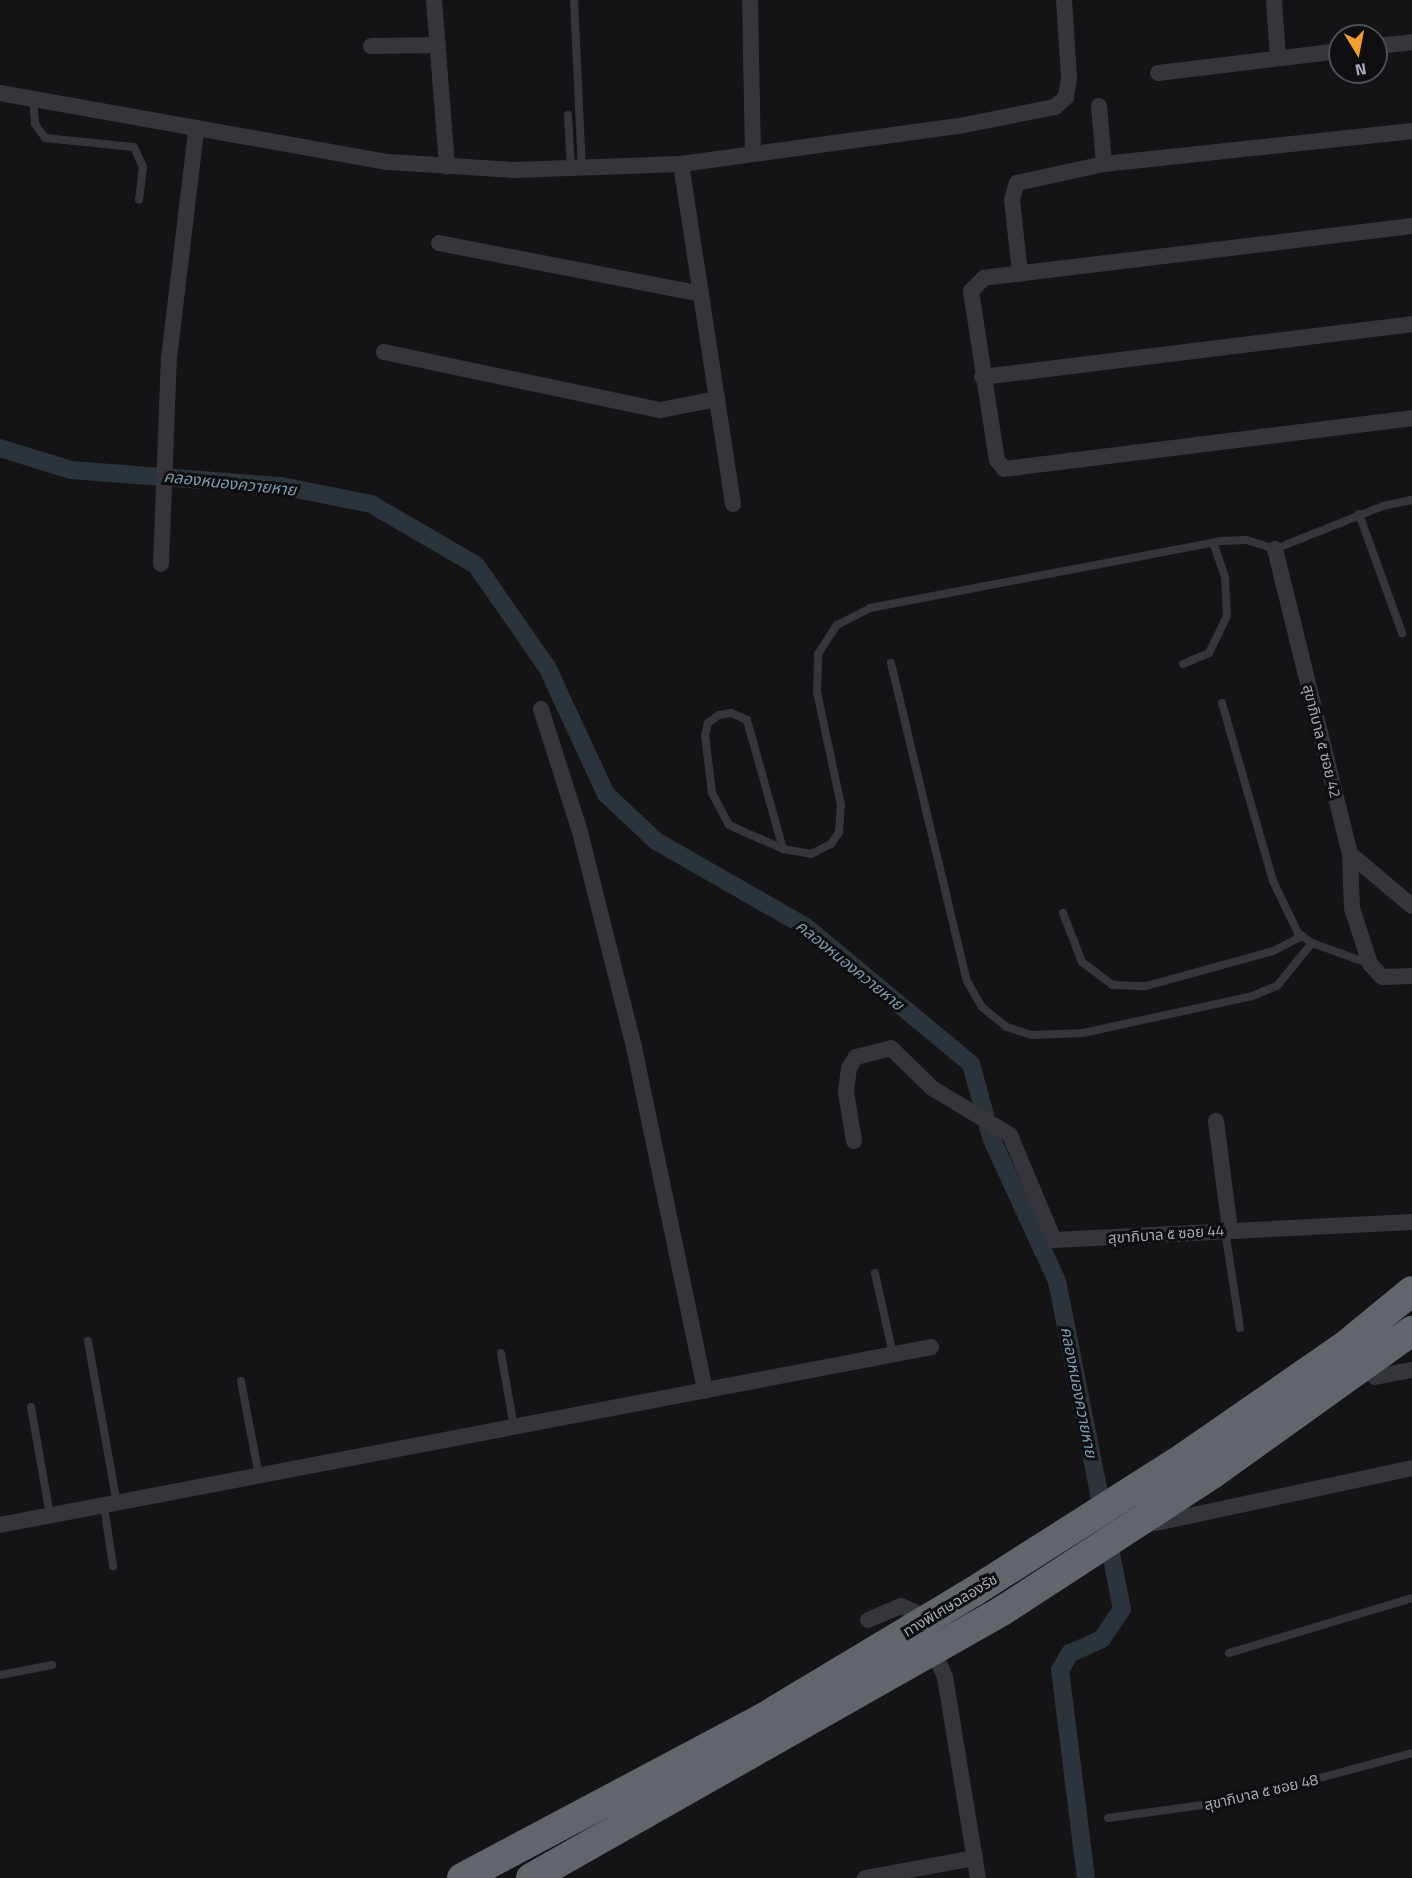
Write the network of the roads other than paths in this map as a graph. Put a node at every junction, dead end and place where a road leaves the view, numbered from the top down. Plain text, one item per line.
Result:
1 (434, 0) edge
2 (574, 0) edge
3 (750, 0) edge
4 (1064, 0) edge
5 (1274, 0) edge
6 (1412, 42) edge
7 (438, 45) junction
8 (1388, 45) edge
9 (371, 46) dead end
10 (1328, 52) edge
11 (1278, 58) junction
12 (1158, 73) dead end
13 (0, 93) edge
14 (33, 99) junction
15 (1099, 106) dead end
16 (568, 115) dead end
17 (196, 130) junction
18 (1412, 131) edge
19 (753, 153) junction
20 (681, 164) junction
21 (1104, 164) junction
22 (447, 166) junction
23 (577, 168) junction
24 (139, 200) dead end
25 (1412, 226) edge
26 (439, 243) dead end
27 (1020, 274) junction
28 (701, 294) junction
29 (1412, 324) edge
30 (384, 352) dead end
31 (982, 376) junction
32 (717, 399) junction
33 (1412, 418) edge
34 (1412, 500) edge
35 (733, 504) dead end
36 (1359, 514) junction
37 (1213, 543) junction
38 (1275, 549) junction
39 (161, 564) dead end
40 (1402, 633) dead end
41 (891, 663) dead end
42 (1183, 664) dead end
43 (1222, 703) dead end
44 (541, 709) dead end
45 (783, 849) junction
46 (1350, 854) junction
47 (1412, 906) edge
48 (1063, 913) dead end
49 (1302, 936) junction
50 (1312, 943) junction
51 (1370, 964) junction
52 (1412, 976) edge
53 (1216, 1121) dead end
54 (854, 1141) dead end
55 (1412, 1222) edge
56 (1227, 1230) junction
57 (875, 1273) dead end
58 (1412, 1291) edge
59 (1240, 1328) dead end
60 (1412, 1331) edge
61 (88, 1341) dead end
62 (931, 1347) dead end
63 (501, 1353) dead end
64 (893, 1354) junction
65 (1412, 1370) edge
66 (1375, 1377) dead end
67 (241, 1381) dead end
68 (705, 1391) junction
69 (31, 1407) dead end
70 (514, 1427) junction
71 (1412, 1468) edge
72 (259, 1476) junction
73 (110, 1504) junction
74 (50, 1515) junction
75 (1156, 1523) dead end
76 (0, 1525) edge
77 (113, 1566) dead end
78 (1412, 1598) edge
79 (868, 1620) dead end
80 (1228, 1653) dead end
81 (52, 1665) dead end
82 (0, 1675) edge
83 (1412, 1753) edge
84 (1108, 1818) dead end
85 (975, 1858) junction
86 (462, 1878) edge
87 (531, 1878) edge
88 (866, 1878) edge
89 (978, 1878) edge

1 - 7 street
2 - 23 lane
3 - 19 street
4 - 19 street
5 - 11 street
6 - 8 street
7 - 9 street
7 - 22 street
10 - 11 street
11 - 12 street
13 - 14 street
14 - 17 street
14 - 24 lane
15 - 21 street
16 - 23 lane
17 - 22 street
17 - 39 street
18 - 21 street
19 - 20 street
20 - 23 street
20 - 28 street
21 - 27 street
22 - 23 street
25 - 27 street
26 - 28 street
27 - 31 street
28 - 32 street
29 - 31 street
30 - 32 street
31 - 33 street
32 - 35 street
34 - 36 lane
36 - 38 lane
36 - 40 lane
37 - 38 lane
37 - 42 lane
37 - 45 lane
38 - 46 street, สุขาภิบาล ๕ ซอย 42
41 - 50 lane
43 - 49 lane
44 - 68 street
45 - 45 lane
46 - 47 street
46 - 51 street, สุขาภิบาล ๕ ซอย 42
48 - 49 lane
49 - 50 lane
50 - 51 lane
51 - 52 street
53 - 56 street
54 - 56 street, สุขาภิบาล ๕ ซอย 44
55 - 56 street, สุขาภิบาล ๕ ซอย 44
56 - 59 lane
57 - 64 lane
58 - 86 highway, ทางพิเศษฉลองรัช, bridge
60 - 87 highway, ทางพิเศษฉลองรัช, bridge
61 - 73 lane
62 - 64 street
63 - 70 lane
64 - 68 street
65 - 66 street
67 - 72 lane
68 - 70 street
69 - 74 lane
70 - 72 street
71 - 75 street
72 - 73 street
73 - 74 street
73 - 77 lane
74 - 76 street
78 - 80 lane
79 - 85 street
81 - 82 lane
83 - 84 lane, สุขาภิบาล ๕ ซอย 48
85 - 88 street
85 - 89 street

